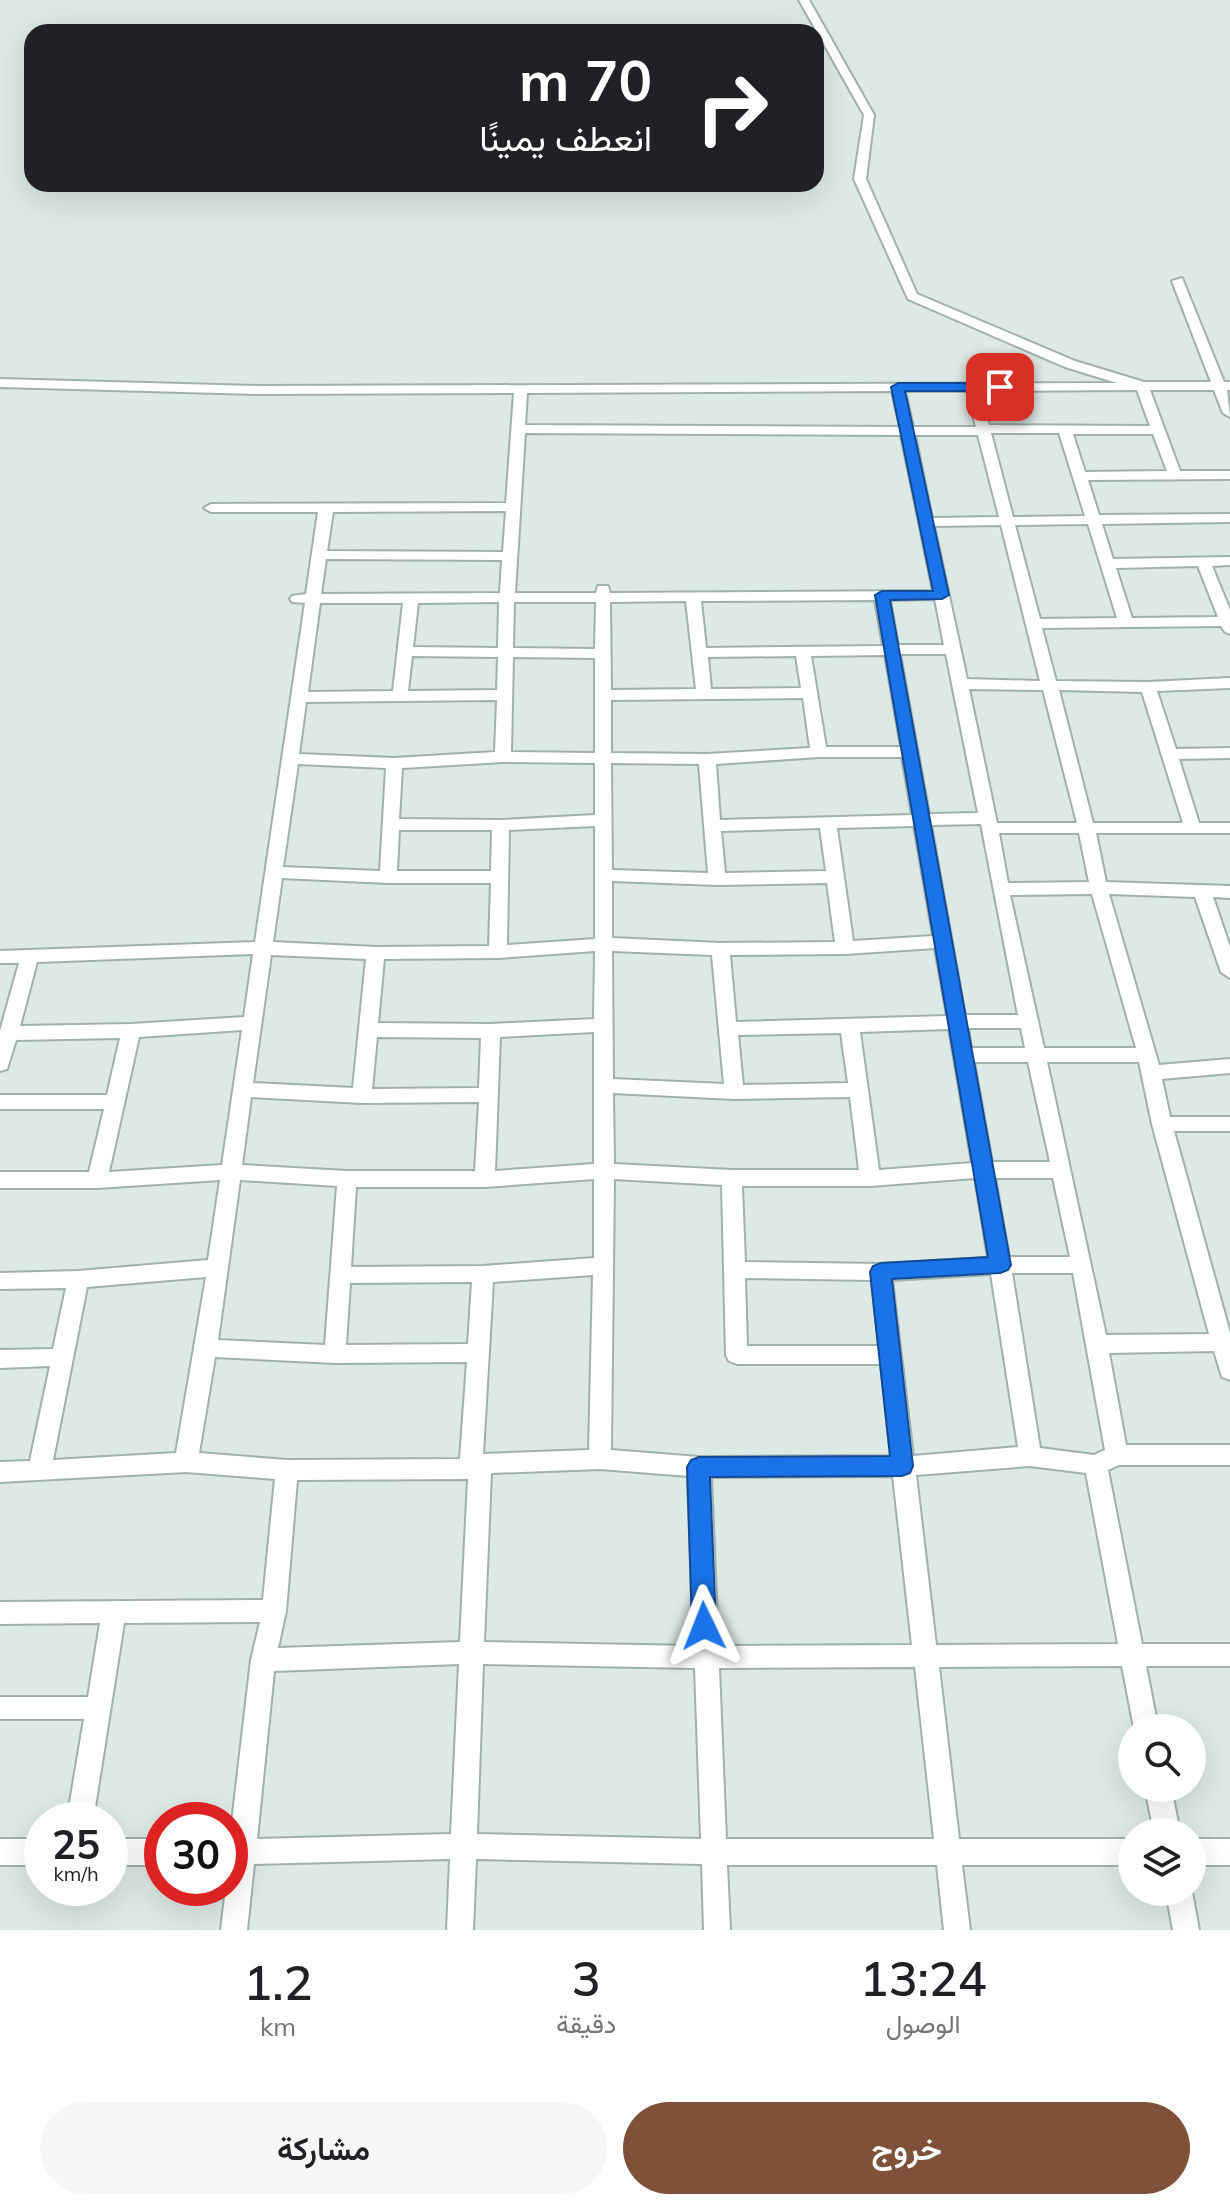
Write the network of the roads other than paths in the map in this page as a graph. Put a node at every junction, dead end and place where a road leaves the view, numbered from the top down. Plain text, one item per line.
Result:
1 (804, 0) edge
2 (818, 24) edge
3 (824, 35) edge
4 (1178, 281) dead end
5 (0, 383) edge
6 (1142, 386) junction
7 (1224, 386) edge
8 (898, 387) junction
9 (972, 387) junction
10 (521, 389) junction
11 (1230, 413) edge
12 (518, 429) junction
13 (907, 430) junction
14 (983, 430) junction
15 (1065, 430) junction
16 (1158, 430) junction
17 (1175, 475) junction
18 (1230, 475) edge
19 (1079, 476) junction
20 (513, 507) junction
21 (211, 508) dead end
22 (326, 508) junction
23 (1230, 518) edge
24 (1092, 520) junction
25 (1006, 521) junction
26 (928, 522) junction
27 (319, 555) junction
28 (510, 556) junction
29 (1203, 561) junction
30 (1230, 561) edge
31 (1106, 564) junction
32 (603, 593) junction
33 (882, 595) junction
34 (942, 595) junction
35 (693, 597) junction
36 (507, 598) junction
37 (305, 599) junction
38 (411, 599) junction
39 (1126, 623) junction
40 (1034, 624) junction
41 (1228, 625) edge
42 (892, 649) junction
43 (953, 649) junction
44 (405, 651) junction
45 (803, 651) junction
46 (506, 652) junction
47 (698, 653) junction
48 (603, 654) junction
49 (1049, 683) junction
50 (1230, 683) edge
51 (960, 684) junction
52 (1148, 687) junction
53 (811, 693) junction
54 (704, 694) junction
55 (505, 695) junction
56 (603, 695) junction
57 (400, 696) junction
58 (299, 697) junction
59 (819, 752) junction
60 (909, 752) junction
61 (1230, 753) edge
62 (1169, 754) junction
63 (603, 755) junction
64 (503, 757) junction
65 (290, 759) junction
66 (707, 759) junction
67 (394, 763) junction
68 (921, 818) junction
69 (603, 820) junction
70 (989, 823) junction
71 (390, 824) junction
72 (501, 825) junction
73 (828, 825) junction
74 (713, 826) junction
75 (1086, 826) junction
76 (1230, 828) edge
77 (1193, 829) junction
78 (274, 872) junction
79 (603, 875) junction
80 (388, 877) junction
81 (500, 877) junction
82 (835, 877) junction
83 (717, 879) junction
84 (1099, 888) junction
85 (1000, 889) junction
86 (1202, 892) junction
87 (1230, 892) edge
88 (943, 941) junction
89 (603, 944) junction
90 (263, 948) junction
91 (845, 948) junction
92 (720, 949) junction
93 (498, 952) junction
94 (376, 953) junction
95 (30, 956) junction
96 (0, 957) edge
97 (1230, 970) edge
98 (957, 1021) junction
99 (1030, 1021) junction
100 (252, 1023) junction
101 (604, 1025) junction
102 (850, 1028) junction
103 (728, 1029) junction
104 (369, 1030) junction
105 (131, 1031) junction
106 (491, 1031) junction
107 (9, 1033) junction
108 (963, 1055) junction
109 (1038, 1055) junction
110 (0, 1064) edge
111 (1149, 1064) junction
112 (1230, 1066) edge
113 (604, 1086) junction
114 (243, 1090) junction
115 (859, 1090) junction
116 (734, 1092) junction
117 (488, 1095) junction
118 (362, 1096) junction
119 (0, 1102) edge
120 (115, 1102) junction
121 (1162, 1124) junction
122 (1230, 1124) edge
123 (984, 1170) junction
124 (1062, 1170) junction
125 (604, 1171) junction
126 (231, 1172) junction
127 (732, 1178) junction
128 (870, 1178) junction
129 (347, 1179) junction
130 (485, 1179) junction
131 (0, 1180) edge
132 (97, 1180) junction
133 (1000, 1265) junction
134 (1082, 1265) junction
135 (604, 1266) junction
136 (217, 1268) junction
137 (737, 1270) junction
138 (881, 1272) junction
139 (483, 1274) junction
140 (340, 1275) junction
141 (78, 1279) junction
142 (0, 1281) edge
143 (1227, 1342) edge
144 (1098, 1344) junction
145 (206, 1348) junction
146 (480, 1353) junction
147 (335, 1354) junction
148 (892, 1355) junction
149 (64, 1357) junction
150 (0, 1359) edge
151 (1230, 1371) edge
152 (1230, 1455) edge
153 (1030, 1456) junction
154 (600, 1459) junction
155 (1106, 1460) junction
156 (186, 1462) junction
157 (476, 1466) junction
158 (902, 1466) junction
159 (699, 1467) junction
160 (287, 1470) junction
161 (0, 1472) edge
162 (39, 1472) junction
163 (274, 1611) junction
164 (114, 1612) junction
165 (0, 1613) edge
166 (470, 1653) junction
167 (1132, 1655) junction
168 (1230, 1655) edge
169 (705, 1657) junction
170 (923, 1657) junction
171 (263, 1660) junction
172 (0, 1708) edge
173 (100, 1708) junction
174 (1143, 1714) edge
175 (83, 1802) edge
176 (243, 1802) edge
177 (463, 1846) junction
178 (0, 1852) edge
179 (24, 1852) edge
180 (248, 1852) edge
181 (714, 1852) junction
182 (948, 1852) junction
183 (1118, 1852) edge
184 (1206, 1852) edge
185 (1230, 1852) edge
186 (235, 1906) edge
187 (1182, 1906) edge
188 (234, 1930) edge
189 (460, 1930) edge
190 (717, 1930) edge
191 (957, 1930) edge
192 (1186, 1930) edge

1 - 2 street
3 - 6 street
4 - 7 street
5 - 10 street
6 - 7 street
6 - 9 street
6 - 16 street
7 - 11 street
8 - 9 street
8 - 10 street
8 - 13 street
9 - 14 street
10 - 12 street
12 - 13 street
12 - 20 street
13 - 14 street
13 - 26 street
14 - 15 street
14 - 25 street
15 - 16 street
15 - 19 street
16 - 17 street
17 - 18 street
17 - 19 street
19 - 24 street
20 - 22 street
20 - 28 street
21 - 22 street
22 - 27 street
23 - 24 street
24 - 25 street
24 - 31 street
25 - 26 street
25 - 40 street
26 - 34 street
27 - 28 street
27 - 37 street
28 - 36 street
29 - 30 street
29 - 31 street
29 - 41 street
31 - 39 street
32 - 35 street
32 - 36 street
32 - 48 street
33 - 34 street
33 - 35 street
33 - 42 street
34 - 43 street
35 - 47 street
36 - 38 street
36 - 46 street
37 - 38 street
37 - 58 street
38 - 44 street
39 - 40 street
39 - 41 street
40 - 49 street
42 - 43 street
42 - 45 street
42 - 60 street
43 - 51 street
44 - 46 street
44 - 57 street
45 - 47 street
45 - 53 street
46 - 48 street
46 - 55 street
47 - 54 street
48 - 56 street
49 - 51 street
49 - 52 street
49 - 75 street
50 - 52 street
51 - 70 street
52 - 62 street
53 - 54 street
53 - 59 street
54 - 56 street
55 - 57 street
55 - 64 street
56 - 63 street
57 - 58 street
58 - 65 street
59 - 60 street
59 - 66 street
60 - 68 street
61 - 62 street
62 - 77 street
63 - 64 street
63 - 66 street
63 - 69 street
64 - 67 street
65 - 67 street
65 - 78 street
66 - 74 street
67 - 71 street
68 - 70 street
68 - 73 street
68 - 88 street
69 - 72 street
69 - 79 street
70 - 75 street
70 - 85 street
71 - 72 street
71 - 80 street
72 - 81 street
73 - 74 street
73 - 82 street
74 - 83 street
75 - 77 street
75 - 84 street
76 - 77 street
78 - 80 street
78 - 90 street
79 - 83 street
79 - 89 street
80 - 81 street
81 - 93 street
82 - 83 street
82 - 91 street
84 - 85 street
84 - 86 street
84 - 111 street
85 - 99 street
86 - 87 street
86 - 97 street
88 - 91 street
88 - 98 street
89 - 92 street
89 - 93 street
89 - 101 street
90 - 94 street
90 - 95 street
90 - 100 street
91 - 92 street
92 - 103 street
93 - 94 street
94 - 104 street
95 - 96 street
95 - 107 street
98 - 99 street
98 - 102 street
98 - 108 street
99 - 109 street
100 - 105 street
100 - 114 street
101 - 106 street
101 - 113 street
102 - 103 street
102 - 115 street
103 - 116 street
104 - 106 street
104 - 118 street
105 - 107 street
105 - 120 street
106 - 117 street
107 - 110 street
108 - 109 street
108 - 123 street
109 - 111 street
109 - 124 street
111 - 112 street
111 - 121 street
113 - 116 street
113 - 125 street
114 - 118 street
114 - 126 street
115 - 116 street
115 - 128 street
117 - 118 street
117 - 130 street
119 - 120 street
120 - 132 street
121 - 122 street
121 - 143 street
123 - 124 street
123 - 128 street
123 - 133 street
124 - 134 street
125 - 127 street
125 - 130 street
125 - 135 street
126 - 129 street
126 - 132 street
126 - 136 street
127 - 128 street
127 - 137 street
129 - 130 street
129 - 140 street
131 - 132 street
133 - 134 street
133 - 138 street
133 - 153 street
134 - 144 street
135 - 139 street
135 - 154 street
136 - 141 street
136 - 145 street
137 - 138 street
137 - 148 street
138 - 148 street
139 - 140 street
139 - 146 street
140 - 147 street
141 - 142 street
141 - 149 street
143 - 144 street
143 - 151 street
144 - 155 street
145 - 147 street
145 - 156 street
146 - 147 street
146 - 157 street
148 - 158 street
149 - 150 street
149 - 162 street
152 - 155 street
153 - 155 street
153 - 158 street
154 - 157 street
154 - 159 street
155 - 167 street
156 - 160 street
156 - 162 street
157 - 160 street
157 - 166 street
158 - 159 street
158 - 170 street
159 - 169 street
160 - 163 street
161 - 162 street
163 - 164 street
163 - 171 street
164 - 165 street
164 - 173 street
166 - 169 street
166 - 171 street
166 - 177 street
167 - 168 street
167 - 170 street
167 - 174 street
169 - 170 street
169 - 181 street
170 - 182 street
171 - 176 street
172 - 173 street
173 - 175 street
177 - 180 street
177 - 181 street
177 - 189 street
178 - 179 street
181 - 182 street
181 - 190 street
182 - 183 street
182 - 191 street
184 - 185 street
186 - 188 street
187 - 192 street

